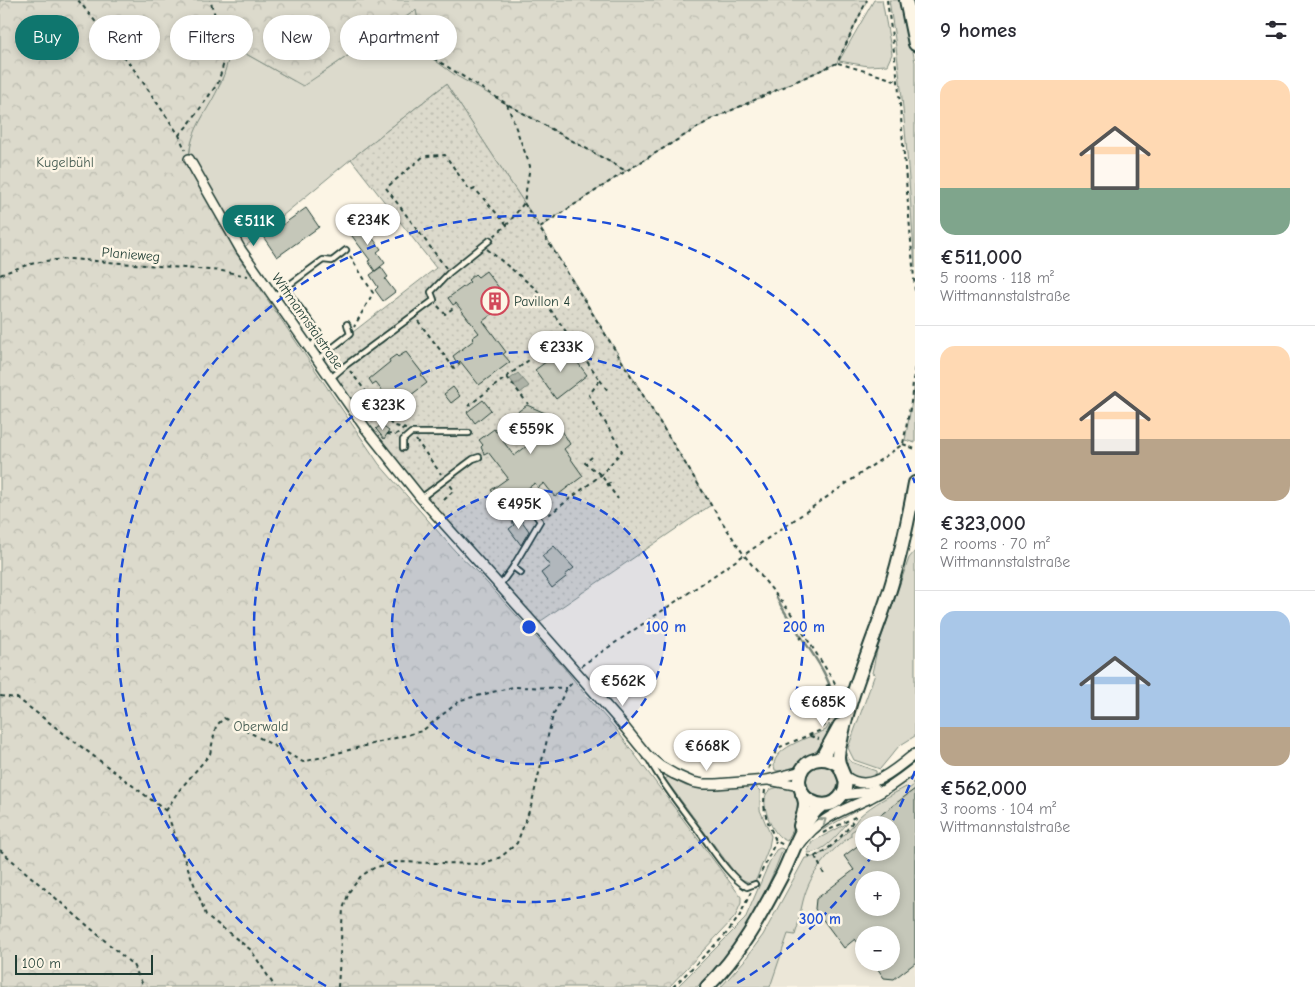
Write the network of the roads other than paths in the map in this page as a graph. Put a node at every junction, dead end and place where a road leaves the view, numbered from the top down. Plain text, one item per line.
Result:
1 (906, 0) edge
2 (915, 44) edge
3 (189, 159) road end
4 (490, 240) road end
5 (346, 250) road end
6 (285, 288) junction
7 (274, 296) junction
8 (347, 324) dead end
9 (310, 348) junction
10 (318, 359) junction
11 (331, 378) junction
12 (469, 433) dead end
13 (403, 448) dead end
14 (479, 457) dead end
15 (915, 483) edge
16 (421, 498) junction
17 (529, 506) dead end
18 (910, 535) edge
19 (513, 567) junction
20 (521, 573) dead end
21 (500, 584) junction
22 (846, 715) junction
23 (915, 754) edge
24 (647, 755) junction
25 (820, 758) junction
26 (915, 768) edge
27 (802, 771) junction
28 (843, 771) junction
29 (767, 780) junction
30 (892, 784) junction
31 (801, 790) junction
32 (842, 795) junction
33 (822, 805) junction
34 (793, 854) junction
35 (755, 884) road end
36 (707, 987) edge

1 - 2 street
3 - 7 street, Wittmannstalstraße
4 - 11 lane
5 - 6 lane
6 - 7 lane
6 - 9 lane
7 - 9 street, Wittmannstalstraße
8 - 10 lane
9 - 10 street, Wittmannstalstraße
10 - 11 street, Wittmannstalstraße
11 - 16 street, Wittmannstalstraße
12 - 13 lane
14 - 16 lane
15 - 18 street
16 - 21 street, Wittmannstalstraße
17 - 19 lane
18 - 22 street
19 - 20 lane
19 - 21 lane
21 - 24 street, Wittmannstalstraße
22 - 25 street
22 - 28 street
23 - 28 street
24 - 29 street, Wittmannstalstraße
24 - 35 lane
25 - 27 street
25 - 28 street
26 - 30 street
27 - 29 street, Wittmannstalstraße
27 - 31 street
28 - 32 street
29 - 31 street, Wittmannstalstraße
30 - 32 street
34 -> 30 street
31 - 33 street
31 - 34 street
32 - 33 street
33 - 34 street
34 - 36 street

